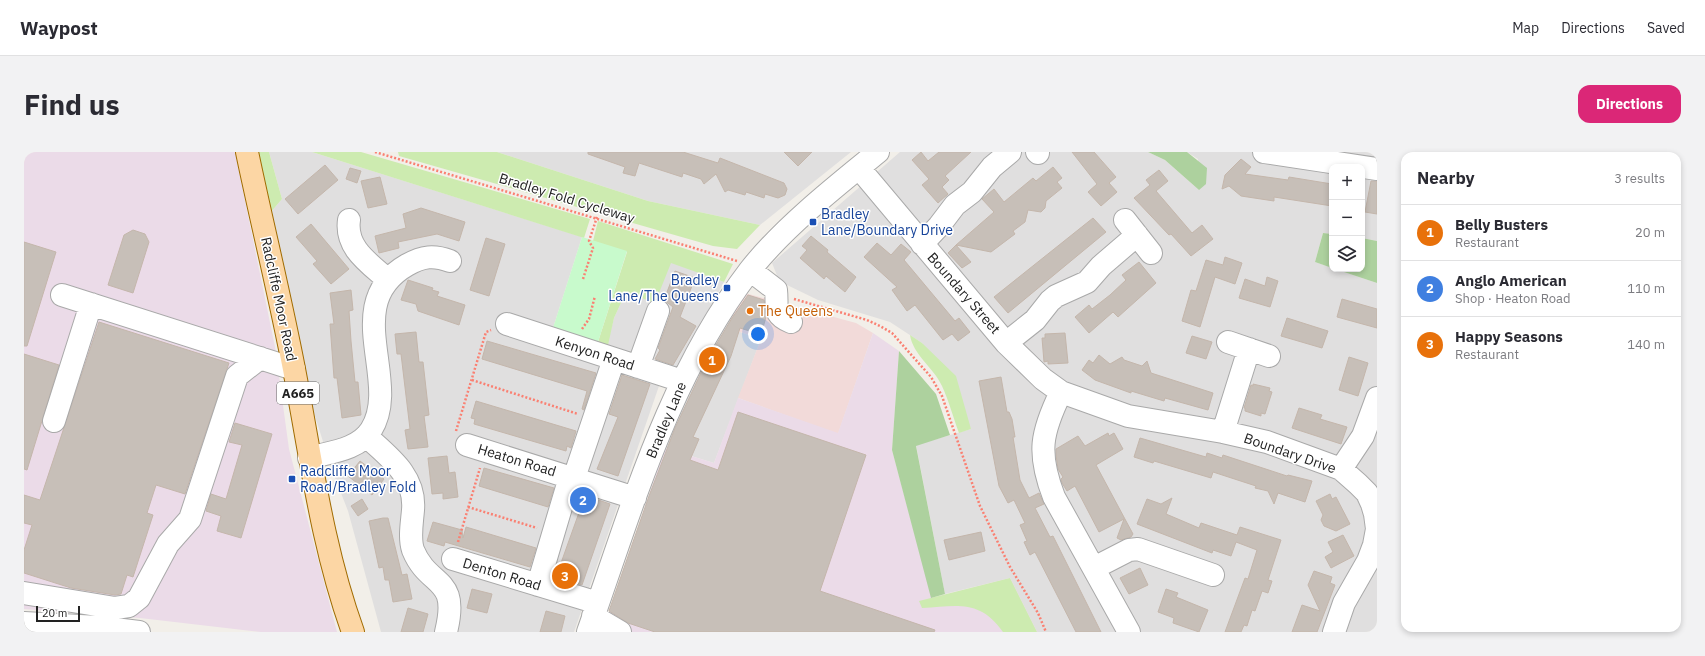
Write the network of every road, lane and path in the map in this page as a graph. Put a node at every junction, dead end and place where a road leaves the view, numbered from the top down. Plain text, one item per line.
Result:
1 (247, 152) edge
2 (375, 152) edge
3 (393, 152) edge
4 (878, 152) edge
5 (1010, 152) edge
6 (1264, 152) edge
7 (392, 157) junction
8 (859, 168) junction
9 (1377, 169) edge
10 (596, 217) junction
11 (349, 220) dead end
12 (922, 244) junction
13 (1151, 252) dead end
14 (453, 265) dead end
15 (750, 270) junction
16 (584, 279) dead end
17 (388, 280) junction
18 (776, 290) junction
19 (62, 295) dead end
20 (595, 296) dead end
21 (91, 304) junction
22 (658, 311) dead end
23 (791, 322) dead end
24 (507, 324) joint
25 (1228, 342) dead end
26 (1006, 343) junction
27 (574, 346) junction
28 (260, 358) junction
29 (614, 359) junction
30 (638, 367) junction
31 (294, 369) junction
32 (472, 380) junction
33 (682, 381) junction
34 (1061, 392) junction
35 (1377, 398) edge
36 (594, 418) junction
37 (54, 421) dead end
38 (1223, 432) junction
39 (366, 436) junction
40 (476, 447) junction
41 (309, 458) junction
42 (1341, 469) junction
43 (572, 477) junction
44 (635, 498) junction
45 (468, 507) junction
46 (553, 532) junction
47 (453, 558) joint
48 (1094, 568) junction
49 (1216, 576) dead end
50 (538, 585) junction
51 (24, 593) edge
52 (593, 617) edge
53 (24, 623) edge
54 (139, 632) edge
55 (353, 632) edge
56 (446, 632) edge
57 (620, 632) edge
58 (1046, 632) edge
59 (1128, 632) edge
60 (1334, 632) edge

1 - 31 main road, Radcliffe Moor Road / A665
2 - 7 path, Bradley Fold Cycleway
3 - 7 path
4 - 8 street, Bradley Lane
5 - 12 street
6 - 9 street
7 - 10 path, Bradley Fold Cycleway
8 - 12 street, Boundary Street
8 - 15 street, Bradley Lane
10 - 15 path, Bradley Fold Cycleway
10 - 16 path
11 - 17 street
12 - 26 street, Boundary Street
13 - 26 street
14 - 17 street
15 - 18 street
15 - 33 street, Bradley Lane
17 - 39 street
18 - 23 street
18 - 58 path
19 - 21 street
20 - 27 path
21 - 28 street
21 - 37 street
22 - 30 street
24 - 27 street, Kenyon Road
24 - 32 path
25 - 38 street
26 - 34 street, Boundary Street
27 - 29 street, Kenyon Road
28 - 31 street
28 - 51 street
29 - 30 street, Kenyon Road
29 - 36 street
30 - 33 street, Kenyon Road
31 - 41 main road, Radcliffe Moor Road / A665
32 - 36 path
32 - 40 path
33 - 44 street, Bradley Lane
34 - 38 street, Boundary Drive
34 - 48 street
35 - 42 street
36 - 43 street
38 - 42 street, Boundary Drive
39 - 41 street
39 - 56 street
40 - 43 street, Heaton Road
40 - 45 path
41 - 55 main road, Radcliffe Moor Road / A665
42 - 60 street, Boundary Drive
43 - 44 street, Heaton Road
43 - 46 street
44 - 52 street, Bradley Lane
45 - 46 path
45 - 47 path
46 - 50 street
47 - 50 street, Denton Road
48 - 49 street
48 - 59 street
50 - 52 street, Denton Road
52 - 57 street, Denton Road
53 - 54 street

